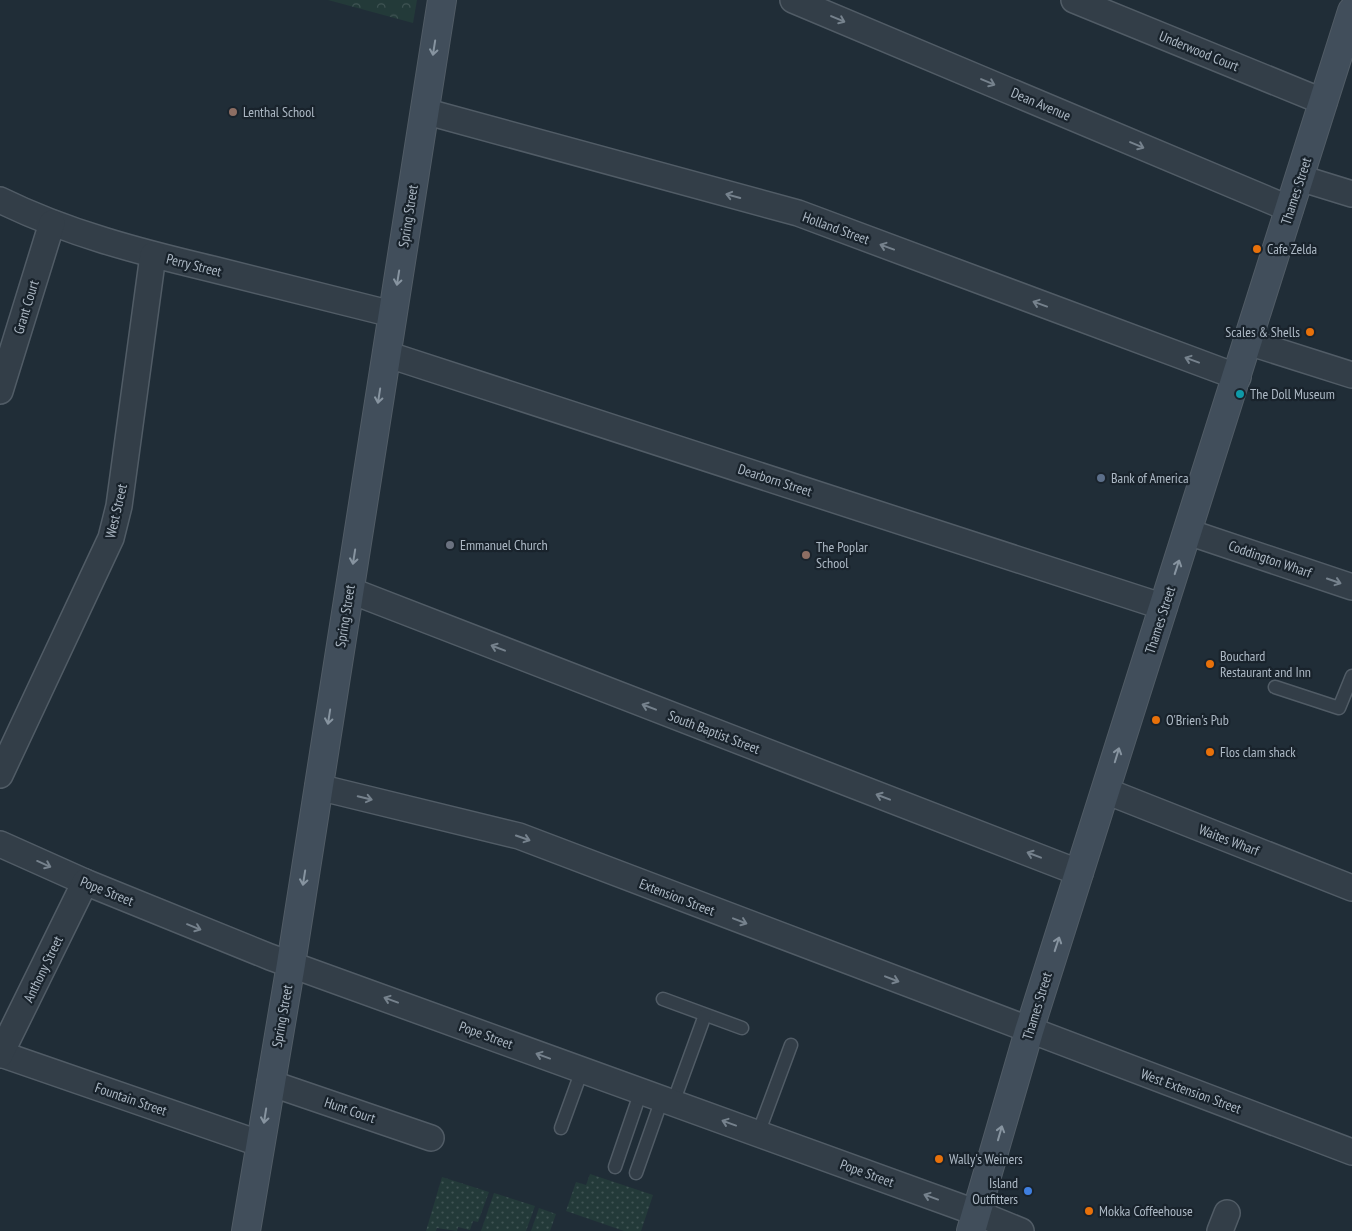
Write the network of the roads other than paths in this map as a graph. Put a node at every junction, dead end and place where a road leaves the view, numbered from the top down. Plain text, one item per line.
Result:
1 (442, 0) edge
2 (793, 0) edge
3 (1074, 0) edge
4 (1352, 11) edge
5 (1324, 102) junction
6 (424, 110) junction
7 (1300, 178) junction
8 (1352, 194) edge
9 (0, 200) edge
10 (1290, 209) junction
11 (52, 223) junction
12 (153, 255) junction
13 (392, 314) junction
14 (1248, 342) junction
15 (386, 354) junction
16 (1352, 375) edge
17 (1238, 377) junction
18 (0, 391) edge
19 (1188, 532) junction
20 (1352, 587) edge
21 (349, 590) junction
22 (1164, 607) junction
23 (1352, 676) edge
24 (1275, 687) dead end
25 (0, 775) edge
26 (318, 787) junction
27 (1106, 791) junction
28 (0, 844) edge
29 (1080, 873) junction
30 (85, 882) junction
31 (1352, 888) edge
32 (291, 964) junction
33 (663, 999) dead end
34 (706, 1015) junction
35 (742, 1028) dead end
36 (1029, 1031) junction
37 (791, 1045) dead end
38 (0, 1055) edge
39 (582, 1070) junction
40 (270, 1083) junction
41 (659, 1098) junction
42 (561, 1128) dead end
43 (758, 1134) junction
44 (431, 1138) dead end
45 (261, 1144) junction
46 (1352, 1152) edge
47 (615, 1167) dead end
48 (636, 1173) dead end
49 (974, 1222) edge
50 (246, 1231) edge
51 (1021, 1231) edge

1 -> 6 main road, Spring Street
2 -> 10 street, Dean Avenue
3 - 5 street, Underwood Court
4 - 5 main road, Thames Street
5 - 7 main road, Thames Street
6 -> 13 main road, Spring Street
17 -> 6 street, Holland Street
7 - 8 street
7 - 10 main road, Thames Street
9 - 11 street, Perry Street
10 - 14 main road, Thames Street
11 - 12 street, Perry Street
11 - 18 street, Grant Court
12 - 13 street, Perry Street
12 - 25 street, West Street
13 - 15 main road, Spring Street
14 - 16 street
14 - 17 main road, Thames Street
15 -> 21 main road, Spring Street
15 - 22 street, Dearborn Street
17 - 19 main road, Thames Street
19 -> 20 street, Coddington Wharf
22 -> 19 main road, Thames Street
21 -> 26 main road, Spring Street
29 -> 21 street, South Baptist Street
27 -> 22 main road, Thames Street
23 - 24 lane
26 -> 32 main road, Spring Street
26 -> 36 street, Extension Street
27 - 29 main road, Thames Street
27 - 31 street, Waites Wharf
28 -> 30 street, Pope Street
36 -> 29 main road, Thames Street
30 -> 32 street, Pope Street
30 - 38 street, Anthony Street
39 -> 32 street, Pope Street
32 - 40 main road, Spring Street
33 - 34 lane
34 - 35 lane
34 - 41 lane
36 - 46 street, West Extension Street
49 -> 36 main road, Thames Street
37 - 43 lane
38 - 45 street, Fountain Street
39 - 41 street, Pope Street
39 - 42 lane
40 - 44 street, Hunt Court
40 -> 45 main road, Spring Street
43 -> 41 street, Pope Street
41 - 47 lane
41 - 48 lane
49 -> 43 street, Pope Street
45 - 50 main road, Spring Street
49 - 51 street, Pope Street

